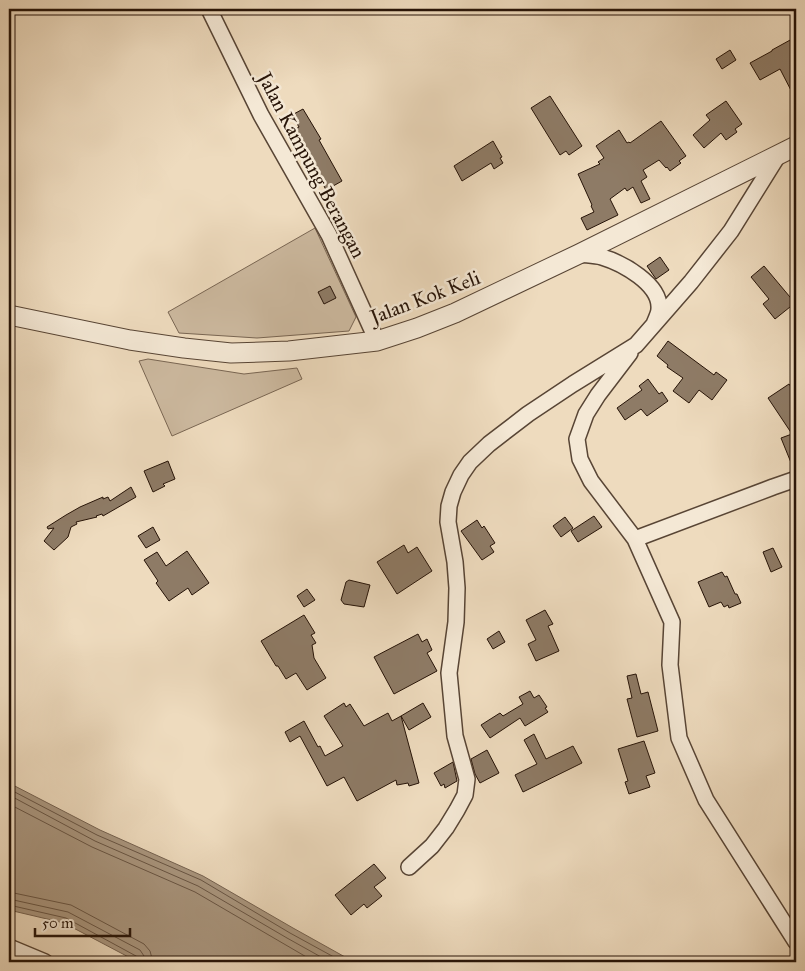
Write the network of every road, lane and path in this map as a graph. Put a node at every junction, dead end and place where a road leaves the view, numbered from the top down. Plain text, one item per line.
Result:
1 (210, 9) edge
2 (796, 146) edge
3 (779, 154) junction
4 (579, 254) junction
5 (9, 315) edge
6 (654, 325) junction
7 (377, 341) junction
8 (636, 345) junction
9 (796, 479) edge
10 (635, 539) junction
11 (409, 867) dead end
12 (796, 942) edge
13 (9, 947) edge
14 (42, 961) edge

1 - 7 street, Jalan Kampung Berangan
2 - 3 street, Jalan Kok Keli
3 - 4 street, Jalan Kok Keli
3 - 6 street
4 - 6 street
4 - 7 street, Jalan Kok Keli
5 - 7 street, Jalan Kok Keli
6 - 8 street
8 - 10 street
8 - 11 street
9 - 10 street
10 - 12 street
13 - 14 street

